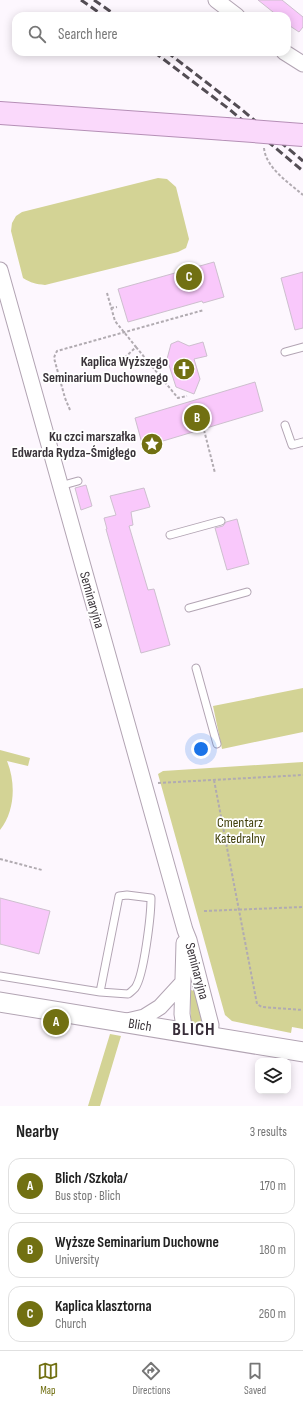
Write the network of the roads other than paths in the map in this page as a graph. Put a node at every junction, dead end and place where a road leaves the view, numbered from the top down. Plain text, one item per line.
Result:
1 (221, 1) edge
2 (233, 12) edge
3 (290, 56) edge
4 (303, 64) edge
5 (0, 113) edge
6 (303, 135) edge
7 (0, 270) edge
8 (303, 347) edge
9 (285, 352) dead end
10 (285, 425) dead end
11 (303, 442) edge
12 (78, 481) dead end
13 (60, 486) junction
14 (221, 521) dead end
15 (170, 535) dead end
16 (247, 592) dead end
17 (189, 608) dead end
18 (196, 668) dead end
19 (217, 744) dead end
20 (185, 930) junction
21 (0, 976) edge
22 (183, 982) junction
23 (100, 992) junction
24 (0, 1002) edge
25 (123, 1022) junction
26 (185, 1032) junction
27 (210, 1036) junction
28 (303, 1052) edge

1 - 2 street
3 - 4 street
5 - 6 main road, bridge
7 - 13 street, Seminaryjna
8 - 9 lane
10 - 11 lane
12 - 13 lane
13 - 20 street, Seminaryjna
14 - 15 lane
16 - 17 lane
18 - 19 lane
20 - 22 street, Seminaryjna
20 - 27 street, Seminaryjna
21 - 23 lane
22 - 25 street, Seminaryjna
22 - 26 street, Seminaryjna
23 - 23 lane
24 - 25 street, Blich
25 - 26 street, Blich
26 - 27 street, Blich
27 - 28 street, Blich

